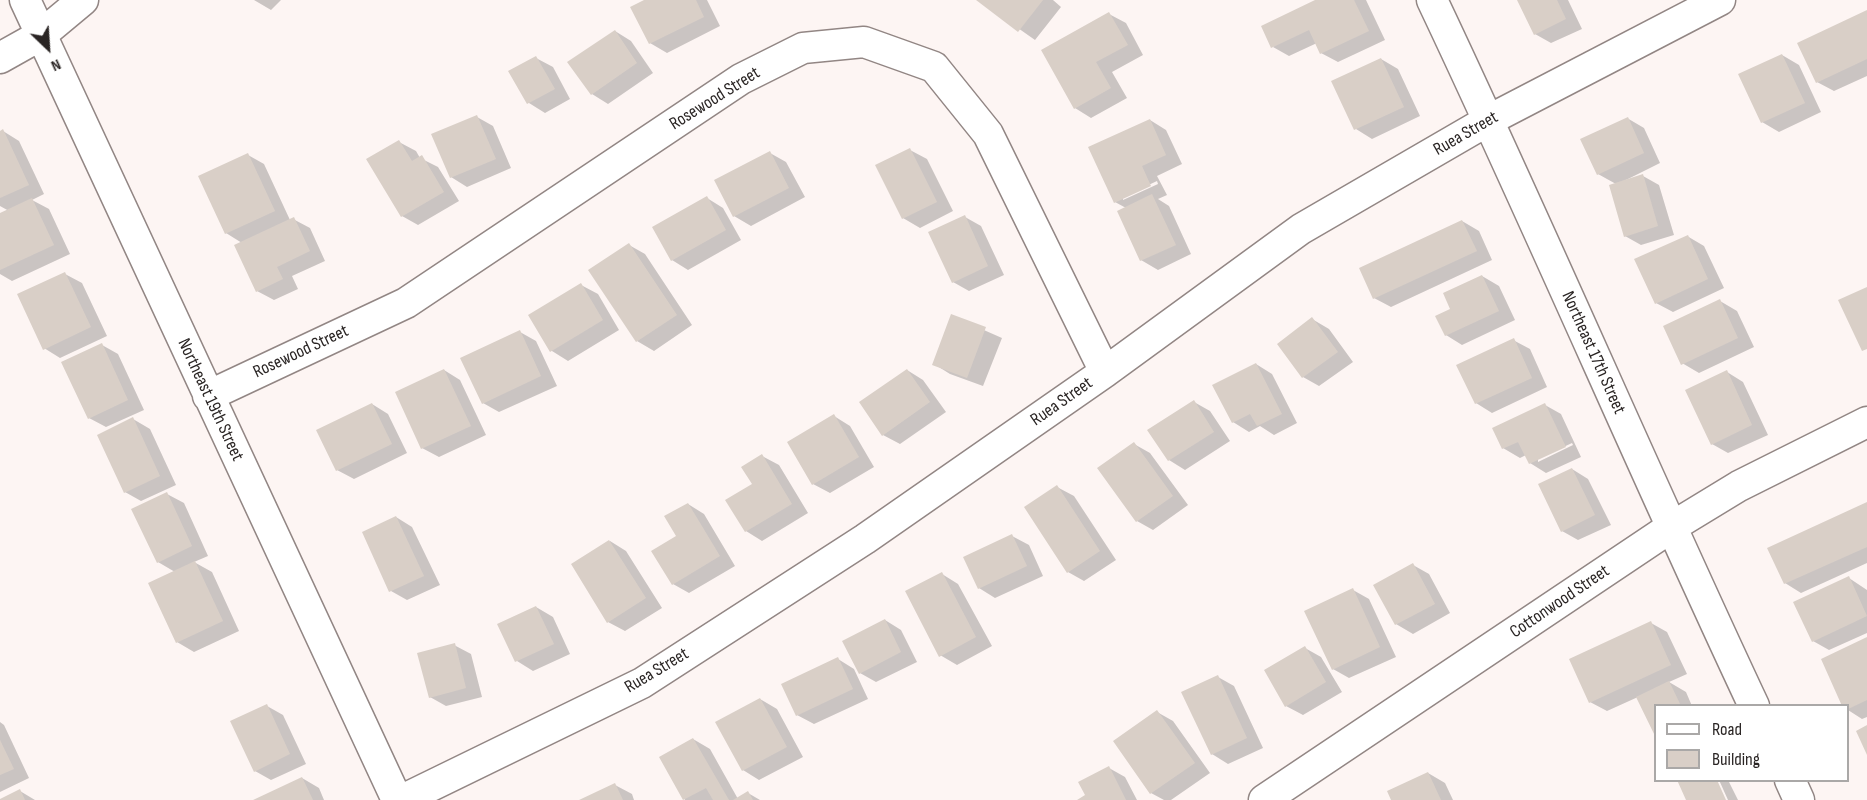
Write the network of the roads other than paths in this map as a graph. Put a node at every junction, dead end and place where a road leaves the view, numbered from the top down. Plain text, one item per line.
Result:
1 (25, 0) edge
2 (83, 0) edge
3 (1432, 0) edge
4 (1720, 0) edge
5 (41, 35) junction
6 (0, 58) edge
7 (1489, 120) junction
8 (1105, 372) junction
9 (208, 396) junction
10 (1867, 422) edge
11 (1670, 528) junction
12 (1754, 704) edge
13 (1791, 782) edge
14 (1301, 789) edge
15 (397, 800) edge
16 (402, 800) edge
17 (1264, 800) edge
18 (1799, 800) edge

1 - 5 street, Northeast 19th Street
2 - 5 street
3 - 7 street, Northeast 17th Street
4 - 7 street, Ruea Street
5 - 6 street
5 - 9 street, Northeast 19th Street
7 - 8 street, Ruea Street
7 - 11 street, Northeast 17th Street
8 - 9 street, Rosewood Street
8 - 16 street, Ruea Street
9 - 15 street, Northeast 19th Street
10 - 11 street, Cottonwood Street
11 - 12 street, Northeast 17th Street
11 - 14 street, Cottonwood Street
13 - 18 street
14 - 17 street, Cottonwood Street

